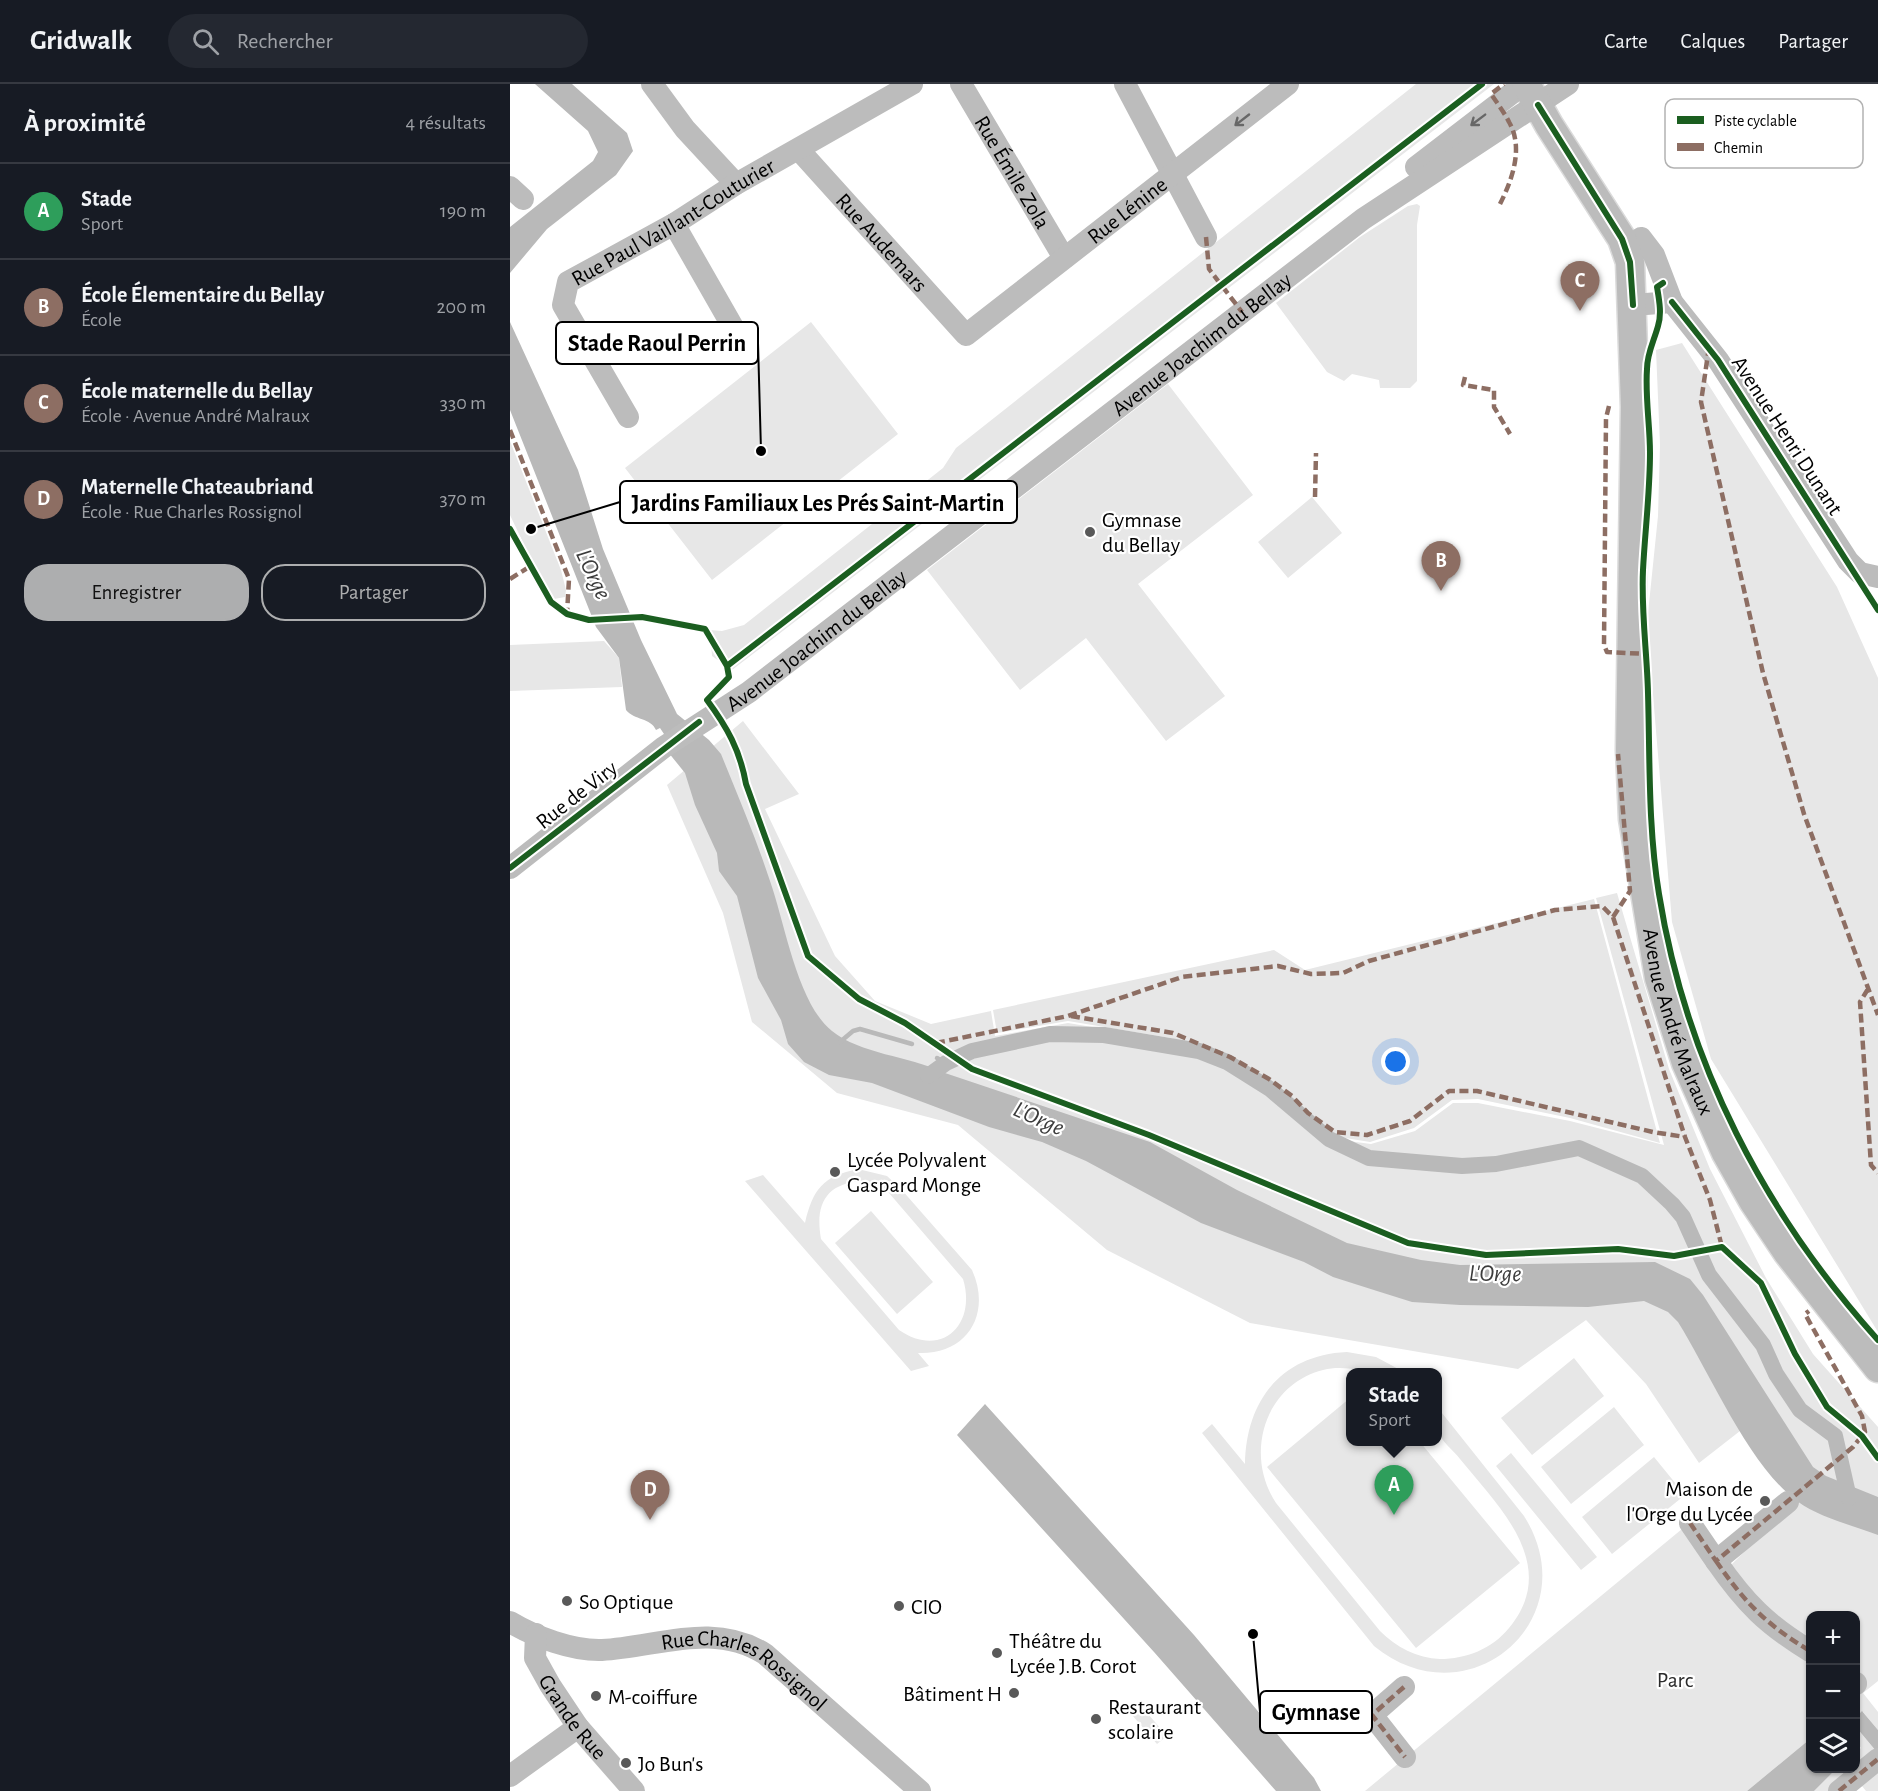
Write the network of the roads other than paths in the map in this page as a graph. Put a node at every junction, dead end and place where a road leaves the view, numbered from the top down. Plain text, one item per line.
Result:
1 (652, 84) edge
2 (961, 84) edge
3 (1125, 84) edge
4 (1288, 84) edge
5 (897, 87) edge
6 (1543, 89) edge
7 (800, 150) junction
8 (1173, 174) junction
9 (736, 184) junction
10 (674, 224) junction
11 (1206, 237) dead end
12 (1064, 258) junction
13 (1651, 304) junction
14 (966, 335) joint
15 (738, 336) dead end
16 (628, 417) dead end
17 (1878, 577) edge
18 (673, 742) joint
19 (510, 868) edge
20 (1878, 1368) edge
21 (1788, 1502) dead end
22 (1690, 1523) dead end
23 (1716, 1561) junction
24 (510, 1622) edge
25 (536, 1634) junction
26 (1806, 1648) edge
27 (1404, 1687) dead end
28 (578, 1727) junction
29 (1405, 1757) dead end
30 (1878, 1759) edge
31 (510, 1776) edge
32 (634, 1791) edge
33 (920, 1791) edge
34 (1839, 1791) edge

1 - 9 street
2 - 12 street, Rue Émile Zola
3 - 8 street
4 -> 8 street, Rue Lénine
5 - 7 street, Rue Paul Vaillant-Couturier
6 - 13 main road
6 - 13 main road
6 - 18 street, Avenue Joachim du Bellay
7 - 9 street, Rue Paul Vaillant-Couturier
7 - 14 street, Rue Audemars
8 - 11 street
8 - 12 street, Rue Lénine
9 - 10 street, Rue Paul Vaillant-Couturier
10 - 15 street
10 - 16 street, Rue Paul Vaillant-Couturier
12 - 14 street, Rue Lénine
13 - 17 street, Avenue Henri Dunant
13 - 20 main road, Avenue André Malraux
18 - 19 street, Rue de Viry
21 - 23 street
22 - 23 street
23 - 26 street
24 - 25 street, Rue Charles Rossignol
25 - 28 street, Grande Rue
25 - 33 street, Rue Charles Rossignol
27 - 29 street
28 - 31 street
28 - 32 street, Grande Rue
30 - 34 street

